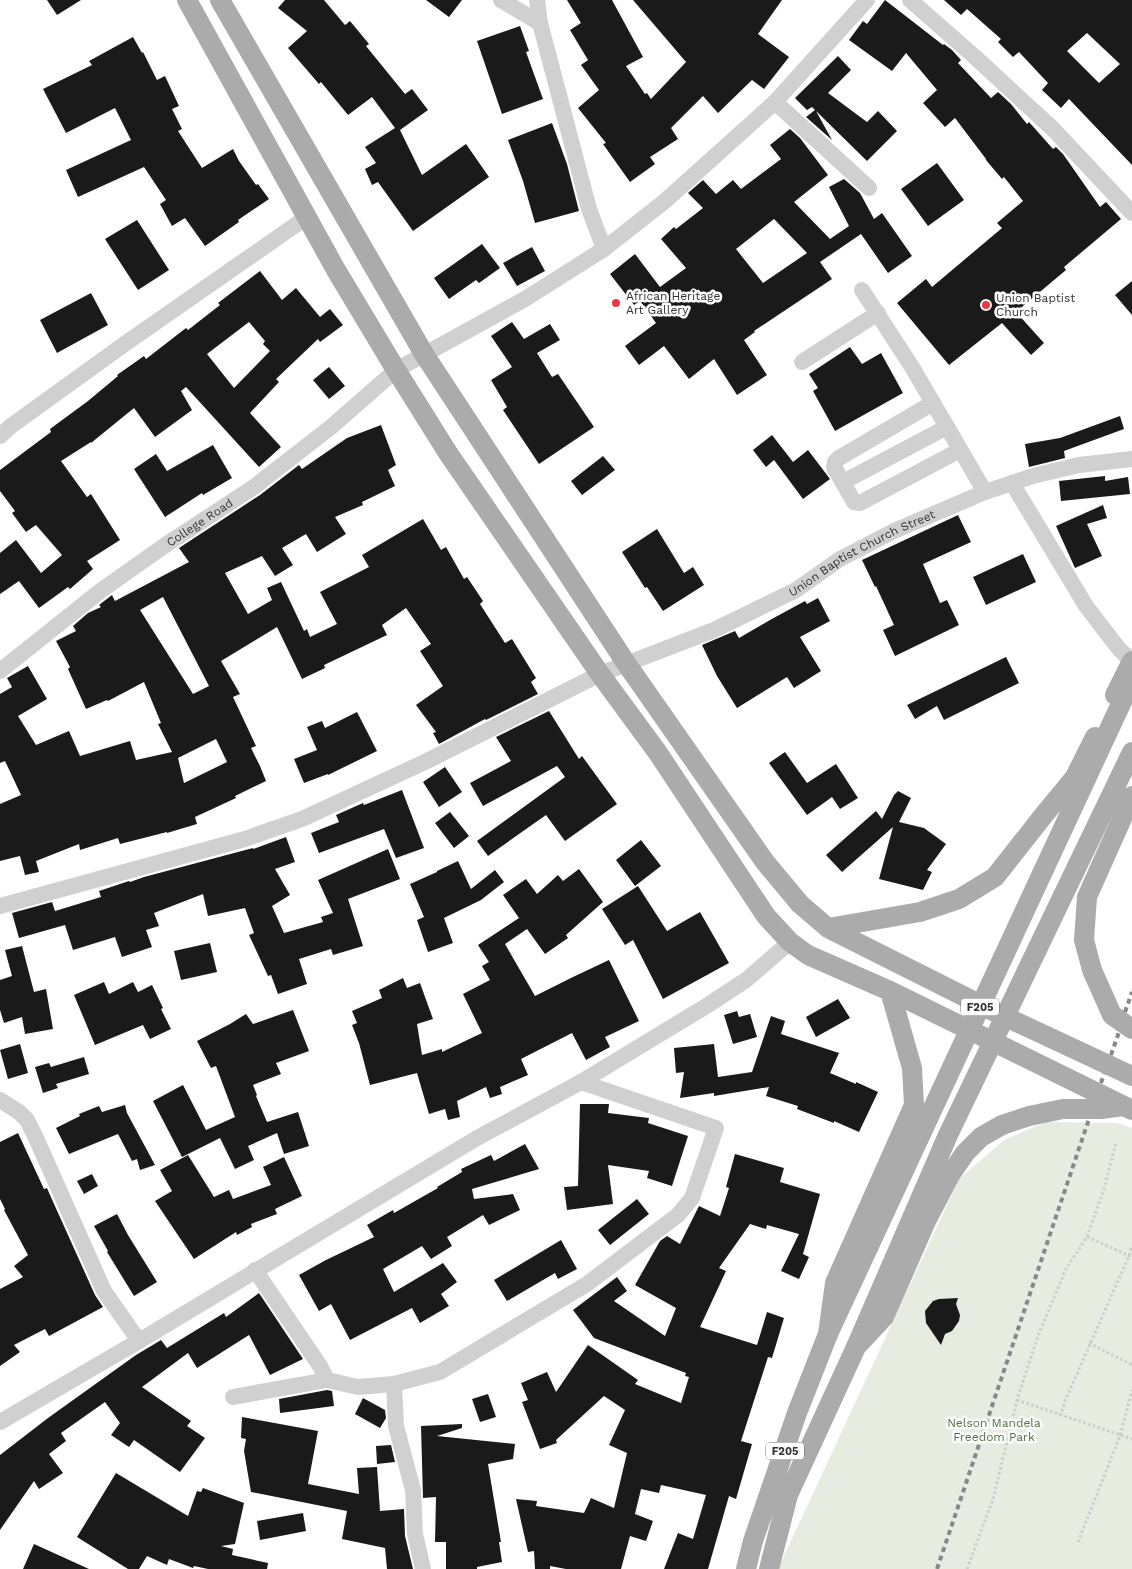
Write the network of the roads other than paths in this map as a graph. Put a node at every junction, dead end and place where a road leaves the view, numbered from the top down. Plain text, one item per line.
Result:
1 (187, 0) edge
2 (220, 0) edge
3 (501, 0) edge
4 (537, 0) edge
5 (867, 0) edge
6 (910, 0) edge
7 (540, 23) junction
8 (775, 102) junction
9 (868, 188) dead end
10 (1132, 213) edge
11 (307, 217) junction
12 (604, 249) junction
13 (862, 290) dead end
14 (878, 313) junction
15 (424, 354) junction
16 (802, 362) dead end
17 (396, 370) junction
18 (932, 403) junction
19 (947, 427) junction
20 (0, 436) edge
21 (960, 450) junction
22 (1132, 460) edge
23 (843, 482) junction
24 (1012, 483) junction
25 (985, 492) junction
26 (1132, 661) edge
27 (626, 663) junction
28 (0, 671) edge
29 (600, 674) junction
30 (1132, 680) edge
31 (1132, 752) edge
32 (1132, 796) edge
33 (0, 906) edge
34 (828, 928) junction
35 (790, 942) junction
36 (890, 991) junction
37 (1132, 1029) edge
38 (1132, 1076) edge
39 (581, 1082) junction
40 (0, 1100) edge
41 (1128, 1108) edge
42 (255, 1270) junction
43 (828, 1334) junction
44 (140, 1341) junction
45 (856, 1347) junction
46 (327, 1380) junction
47 (394, 1384) junction
48 (233, 1397) dead end
49 (0, 1422) edge
50 (422, 1569) edge
51 (746, 1569) edge
52 (769, 1569) edge

1 - 11 main road
2 - 15 main road
3 - 7 street
4 - 7 street
5 - 8 street, College Road
6 - 10 street
7 - 12 street
8 - 9 street
8 - 12 street, College Road
11 - 17 main road
11 - 20 street
12 - 15 street, College Road
13 - 14 street
14 - 16 street
14 - 18 street
15 - 17 street, College Road
15 - 27 main road
17 - 28 street, College Road
17 - 29 main road
18 - 19 street
18 - 23 street
19 - 21 street
19 - 23 street
21 - 23 street
21 - 25 street
22 - 24 street, Union Baptist Church Street
24 - 25 street, Union Baptist Church Street
24 - 26 street
25 - 27 street, Union Baptist Church Street
26 - 34 main road
27 - 29 street, Union Baptist Church Street
27 - 34 main road
29 - 33 street, Union Baptist Church Street
29 - 35 main road
30 - 43 main road, F205, bridge
31 - 45 main road, F205, bridge
32 - 37 main road
34 - 38 main road
35 - 36 main road
35 - 39 street
36 - 41 main road
36 - 43 main road
39 - 42 street
39 - 47 street
40 - 44 street
41 - 45 main road
42 - 44 street
42 - 46 street
43 - 51 main road, F205
44 - 49 street
45 - 52 main road
46 - 47 street
46 - 48 street
47 - 50 street

